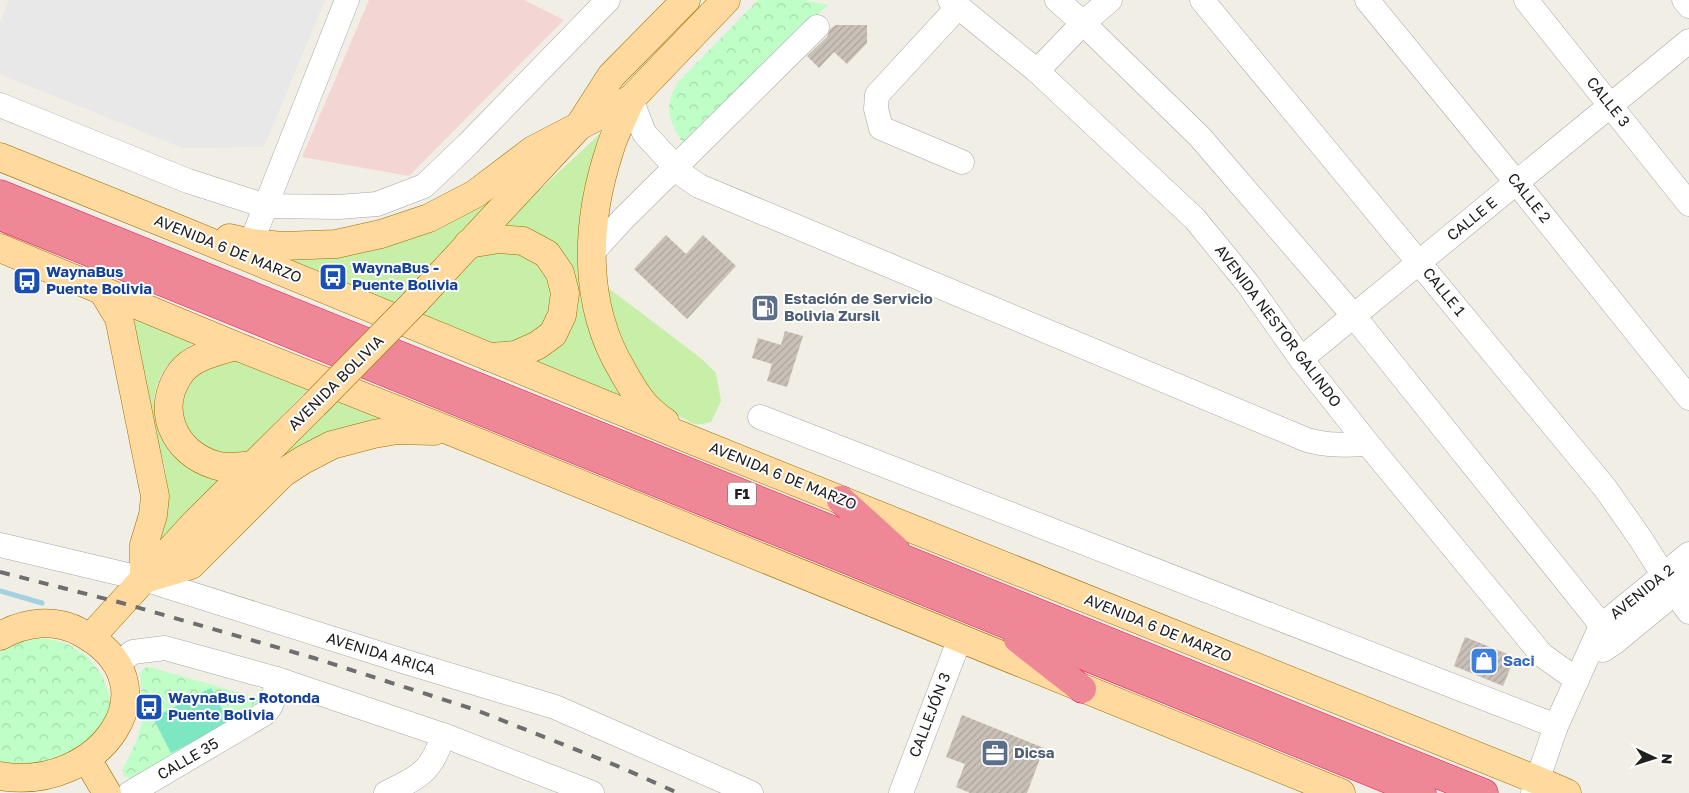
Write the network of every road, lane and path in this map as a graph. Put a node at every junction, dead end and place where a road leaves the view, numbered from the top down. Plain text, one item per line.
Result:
1 (347, 0) edge
2 (608, 0) edge
3 (686, 0) edge
4 (726, 0) edge
5 (1057, 0) edge
6 (1110, 0) edge
7 (1202, 0) edge
8 (1367, 0) edge
9 (1526, 0) edge
10 (1684, 0) edge
11 (954, 3) edge
12 (1689, 6) edge
13 (1083, 23) junction
14 (818, 27) dead end
15 (1689, 41) edge
16 (1037, 71) junction
17 (631, 99) junction
18 (0, 105) edge
19 (1611, 105) junction
20 (579, 126) junction
21 (0, 157) edge
22 (962, 162) dead end
23 (676, 168) junction
24 (1516, 182) junction
25 (0, 194) edge
26 (1689, 204) edge
27 (266, 206) junction
28 (0, 216) edge
29 (176, 228) junction
30 (251, 243) junction
31 (468, 244) junction
32 (0, 248) edge
33 (592, 254) junction
34 (1419, 262) junction
35 (102, 290) junction
36 (1353, 315) junction
37 (236, 346) junction
38 (489, 357) junction
39 (1301, 358) junction
40 (1689, 398) edge
41 (760, 417) dead end
42 (455, 433) junction
43 (689, 439) junction
44 (1368, 444) junction
45 (254, 466) junction
46 (841, 500) junction
47 (0, 545) edge
48 (1689, 554) edge
49 (907, 561) junction
50 (144, 578) junction
51 (1676, 583) edge
52 (1689, 612) edge
53 (993, 619) junction
54 (1608, 634) junction
55 (0, 636) edge
56 (90, 638) junction
57 (960, 638) junction
58 (115, 665) junction
59 (1582, 670) junction
60 (277, 679) junction
61 (1082, 689) junction
62 (1556, 726) junction
63 (444, 735) junction
64 (3, 781) edge
65 (101, 782) edge
66 (1535, 786) edge
67 (70, 789) edge
68 (585, 792) edge
69 (130, 793) edge
70 (386, 793) edge
71 (751, 793) edge
72 (901, 793) edge
73 (1341, 793) edge
74 (1422, 793) edge
75 (1484, 793) edge
76 (1567, 793) edge

1 - 27 street
2 - 27 street
3 - 20 main road, AVENIDA BOLIVIA
4 - 17 main road, AVENIDA BOLIVIA
5 - 13 street
6 - 13 street
7 - 34 street, CALLE 1
8 - 24 street, CALLE 2
9 - 19 street, CALLE 3
10 - 12 street
11 - 16 street, AVENIDA NESTOR GALINDO
11 - 22 street
13 - 16 street
13 - 36 street
14 - 23 street
15 - 19 street, CALLE E
16 - 39 street, AVENIDA NESTOR GALINDO
17 - 20 main road, AVENIDA BOLIVIA
17 - 23 street
17 - 33 main road
18 - 27 street
19 - 24 street, CALLE E
19 - 26 street, CALLE 3
20 - 30 main road
20 - 31 main road, AVENIDA BOLIVIA
21 - 29 main road, AVENIDA 6 DE MARZO
23 - 33 street
23 - 44 street
24 - 34 street, CALLE E
24 - 40 street, CALLE 2
25 - 49 highway, AVENIDA 6 DE MARZO / F1
27 - 30 street
28 - 53 highway, F1
29 - 30 main road
29 - 38 main road, AVENIDA 6 DE MARZO
31 - 38 main road
31 - 45 main road, AVENIDA BOLIVIA, bridge
32 - 35 main road
33 - 43 main road
34 - 36 street, CALLE E
34 - 51 street, CALLE 1
35 - 37 main road
35 - 50 main road
36 - 39 street, CALLE E
36 - 54 street
37 - 42 main road
37 - 45 main road
38 - 43 main road, AVENIDA 6 DE MARZO
39 - 44 street, AVENIDA NESTOR GALINDO
41 - 62 street
42 - 50 main road
42 - 57 main road
43 - 46 main road, AVENIDA 6 DE MARZO
44 - 59 street, AVENIDA NESTOR GALINDO
45 - 50 main road, AVENIDA BOLIVIA
46 - 49 highway
46 - 66 main road, AVENIDA 6 DE MARZO
47 - 50 street, AVENIDA ARICA
48 - 51 street, AVENIDA 2
49 - 75 highway, AVENIDA 6 DE MARZO / F1
50 - 56 main road, AVENIDA BOLIVIA
50 - 71 street, AVENIDA ARICA
51 - 52 street, CALLE 1
51 - 54 street, AVENIDA 2
53 - 61 highway
53 - 74 highway, F1
54 - 59 street, AVENIDA 2
55 - 56 main road
56 - 58 main road
57 - 61 main road
57 - 72 street, CALLEJÓN 3
58 - 60 street
58 - 65 main road
59 - 62 street, AVENIDA 2
60 - 63 street
60 - 69 street, CALLE 35
61 - 73 main road
62 - 66 street, AVENIDA 2
63 - 68 street
63 - 70 street
64 - 67 main road
65 - 67 main road
66 - 76 main road, AVENIDA 6 DE MARZO

